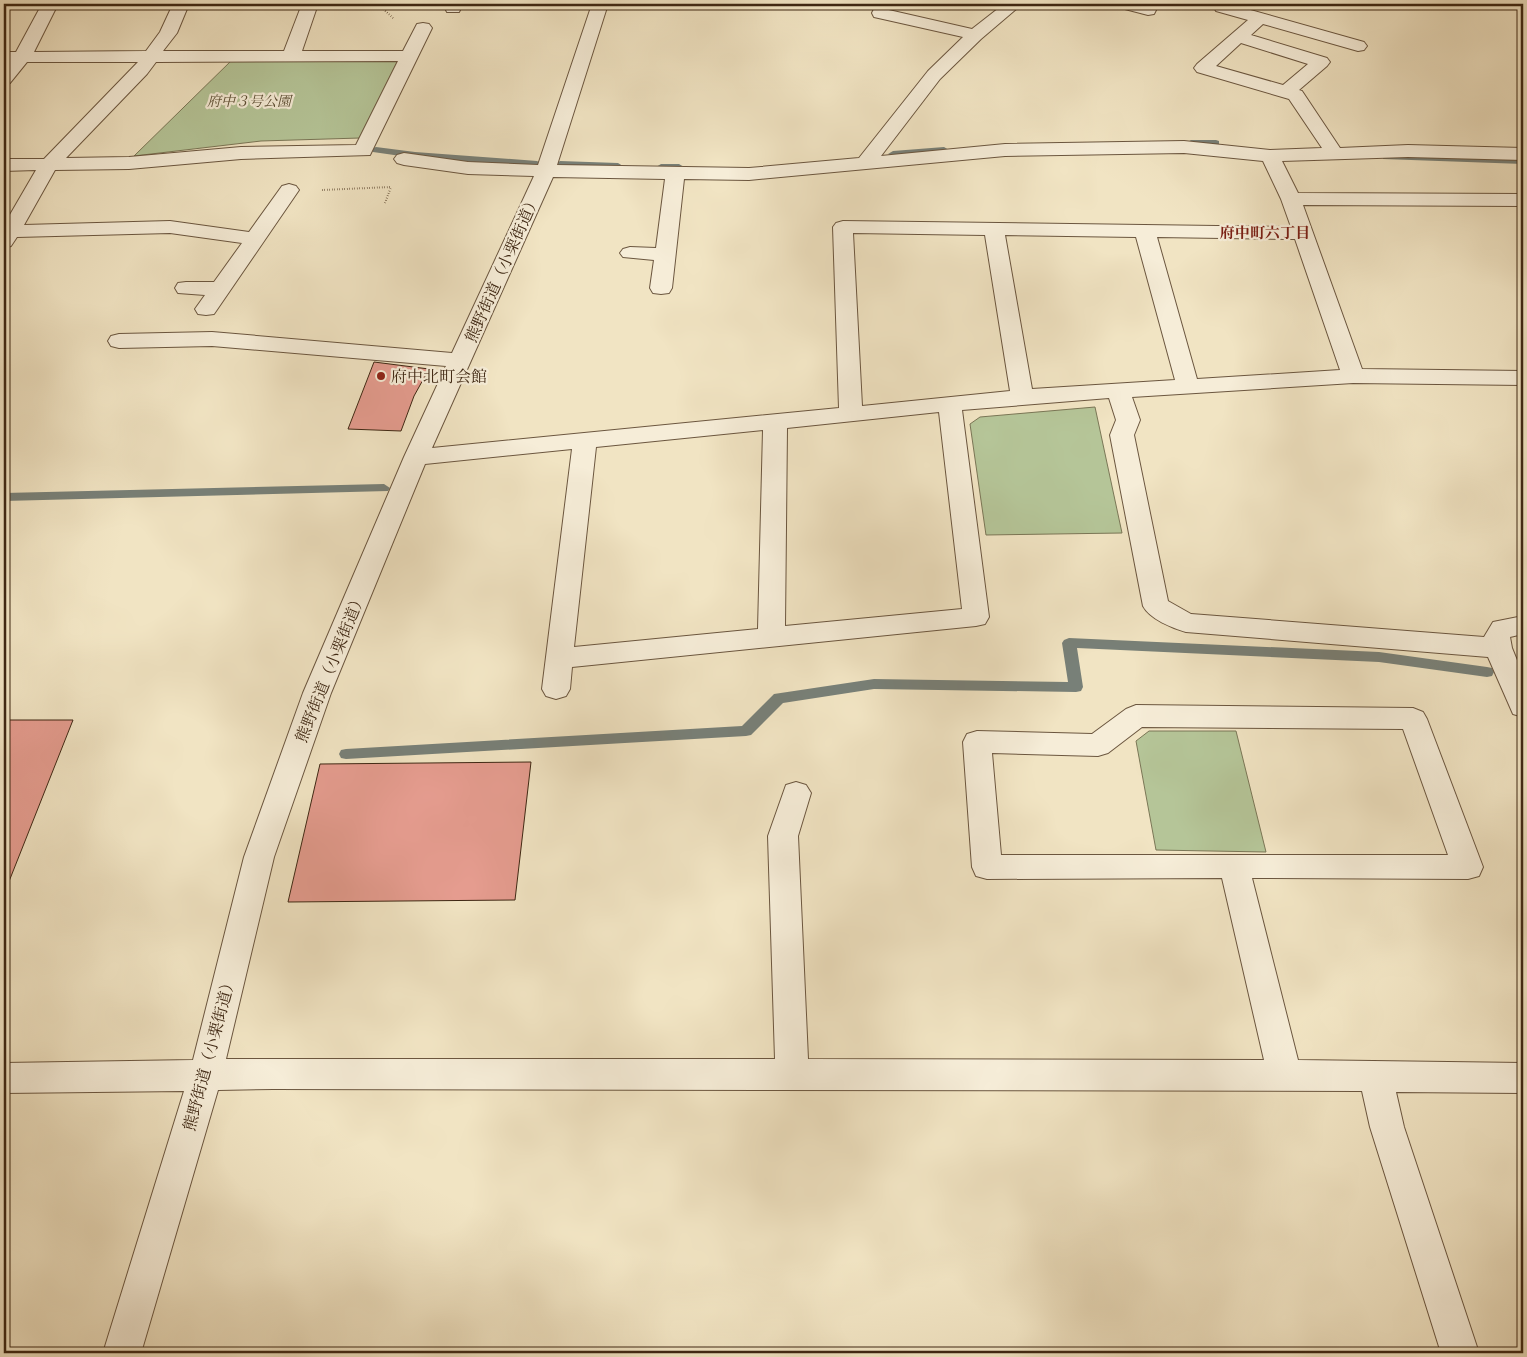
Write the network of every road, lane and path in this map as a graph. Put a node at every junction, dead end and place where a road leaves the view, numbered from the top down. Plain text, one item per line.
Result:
1 (50, 4) edge
2 (181, 4) edge
3 (310, 4) edge
4 (600, 4) edge
5 (1014, 4) edge
6 (1127, 4) edge
7 (1222, 7) dead end
8 (1148, 10) dead end
9 (880, 13) dead end
10 (1260, 18) junction
11 (423, 28) dead end
12 (975, 35) junction
13 (1238, 37) junction
14 (1358, 46) dead end
15 (151, 56) junction
16 (291, 56) junction
17 (410, 56) junction
18 (22, 57) junction
19 (4, 58) edge
20 (4, 79) edge
21 (1286, 92) junction
22 (1335, 154) junction
23 (1523, 154) edge
24 (1270, 156) junction
25 (404, 159) dead end
26 (866, 163) junction
27 (4, 165) edge
28 (48, 166) junction
29 (546, 171) junction
30 (675, 173) junction
31 (391, 187) dead end
32 (289, 190) joint
33 (1290, 199) junction
34 (1523, 200) edge
35 (212, 213) dead end
36 (994, 229) junction
37 (199, 231) junction
38 (1145, 231) junction
39 (1303, 233) junction
40 (7, 236) edge
41 (255, 239) junction
42 (630, 253) dead end
43 (665, 254) junction
44 (186, 288) dead end
45 (661, 288) dead end
46 (220, 289) junction
47 (206, 309) dead end
48 (119, 341) dead end
49 (460, 360) junction
50 (1353, 376) junction
51 (1523, 378) edge
52 (1188, 387) junction
53 (1118, 391) junction
54 (1022, 397) junction
55 (950, 404) junction
56 (851, 414) junction
57 (775, 421) junction
58 (586, 440) junction
59 (416, 457) junction
60 (1523, 626) edge
61 (771, 637) junction
62 (1498, 648) junction
63 (560, 658) junction
64 (556, 689) dead end
65 (1523, 708) edge
66 (796, 793) dead end
67 (1234, 866) junction
68 (206, 1074) junction
69 (792, 1075) junction
70 (1285, 1075) junction
71 (1375, 1076) junction
72 (4, 1078) edge
73 (1523, 1078) edge
74 (122, 1353) edge
75 (1460, 1353) edge

1 - 18 street
2 - 15 street
3 - 16 street
4 - 29 street, 熊野街道（小栗街道）
5 - 12 street
6 - 8 street
7 - 10 street
9 - 12 street
10 - 13 street
10 - 14 street
11 - 17 street
12 - 26 street
13 - 21 street
13 - 21 street
15 - 16 street
15 - 18 street
15 - 28 street
16 - 17 street
17 - 28 street
18 - 19 street
18 - 20 street
21 - 22 street
22 - 23 street
22 - 24 street
24 - 26 street
24 - 33 street
25 - 29 street
26 - 30 street
27 - 28 street
28 - 40 street
29 - 30 street
29 - 49 street, 熊野街道（小栗街道）
30 - 43 street
31 - 32 path
32 - 41 street
33 - 34 street
33 - 39 street
35 - 37 street
36 - 38 street
36 - 54 street
36 - 56 street
37 - 40 street
37 - 41 street
38 - 39 street
38 - 52 street
39 - 50 street
41 - 46 street
42 - 43 street
43 - 45 street
44 - 46 street
46 - 47 street
48 - 49 street
49 - 59 street, 熊野街道（小栗街道）
50 - 51 street
50 - 52 street
52 - 53 street
53 - 54 street
53 - 62 street
54 - 55 street
55 - 56 street
55 - 61 street
56 - 57 street
57 - 58 street
57 - 61 street
58 - 59 street
58 - 63 street
59 - 68 street, 熊野街道（小栗街道）
60 - 62 street
61 - 63 street
62 - 65 street
63 - 64 street
66 - 69 street
67 - 67 street
67 - 70 street
68 - 69 street
68 - 72 street
68 - 74 street, 熊野街道（小栗街道）
69 - 70 street
70 - 71 street
71 - 73 street
71 - 75 street

